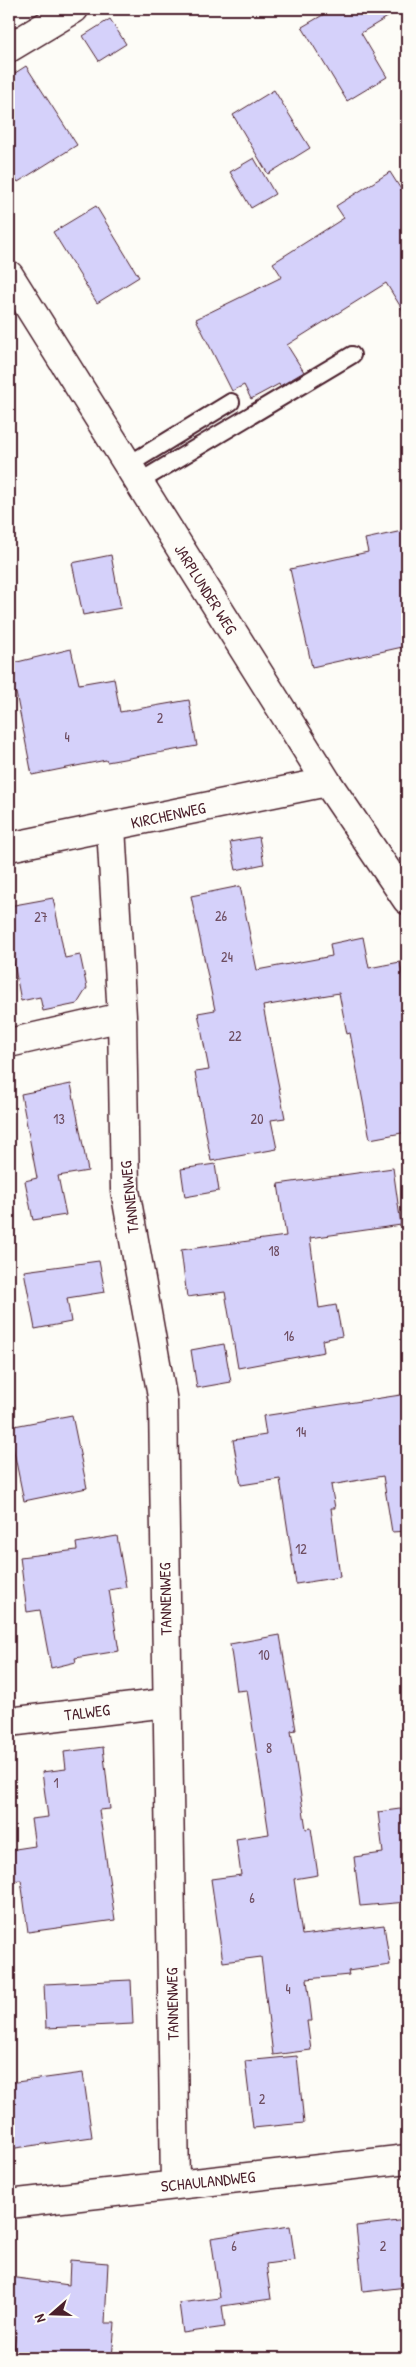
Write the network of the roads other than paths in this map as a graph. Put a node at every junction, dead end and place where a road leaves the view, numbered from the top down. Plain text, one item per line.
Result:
1 (74, 9) edge
2 (9, 48) edge
3 (9, 275) edge
4 (352, 355) dead end
5 (231, 402) dead end
6 (133, 473) junction
7 (327, 782) junction
8 (112, 827) junction
9 (9, 847) edge
10 (407, 900) edge
11 (122, 1018) junction
12 (9, 1043) edge
13 (166, 1703) junction
14 (9, 1722) edge
15 (407, 2158) edge
16 (175, 2184) junction
17 (9, 2204) edge

1 - 2 street
3 - 6 street, JARPLUNDER WEG
4 - 6 lane
5 - 6 lane
6 - 7 street, JARPLUNDER WEG
7 - 8 street, KIRCHENWEG
7 - 10 street, JARPLUNDER WEG
8 - 9 street, KIRCHENWEG
8 - 11 street, TANNENWEG
11 - 12 street
11 - 13 street, TANNENWEG
13 - 14 street, TALWEG
13 - 16 street, TANNENWEG
15 - 16 street, SCHAULANDWEG
16 - 17 street, SCHAULANDWEG

